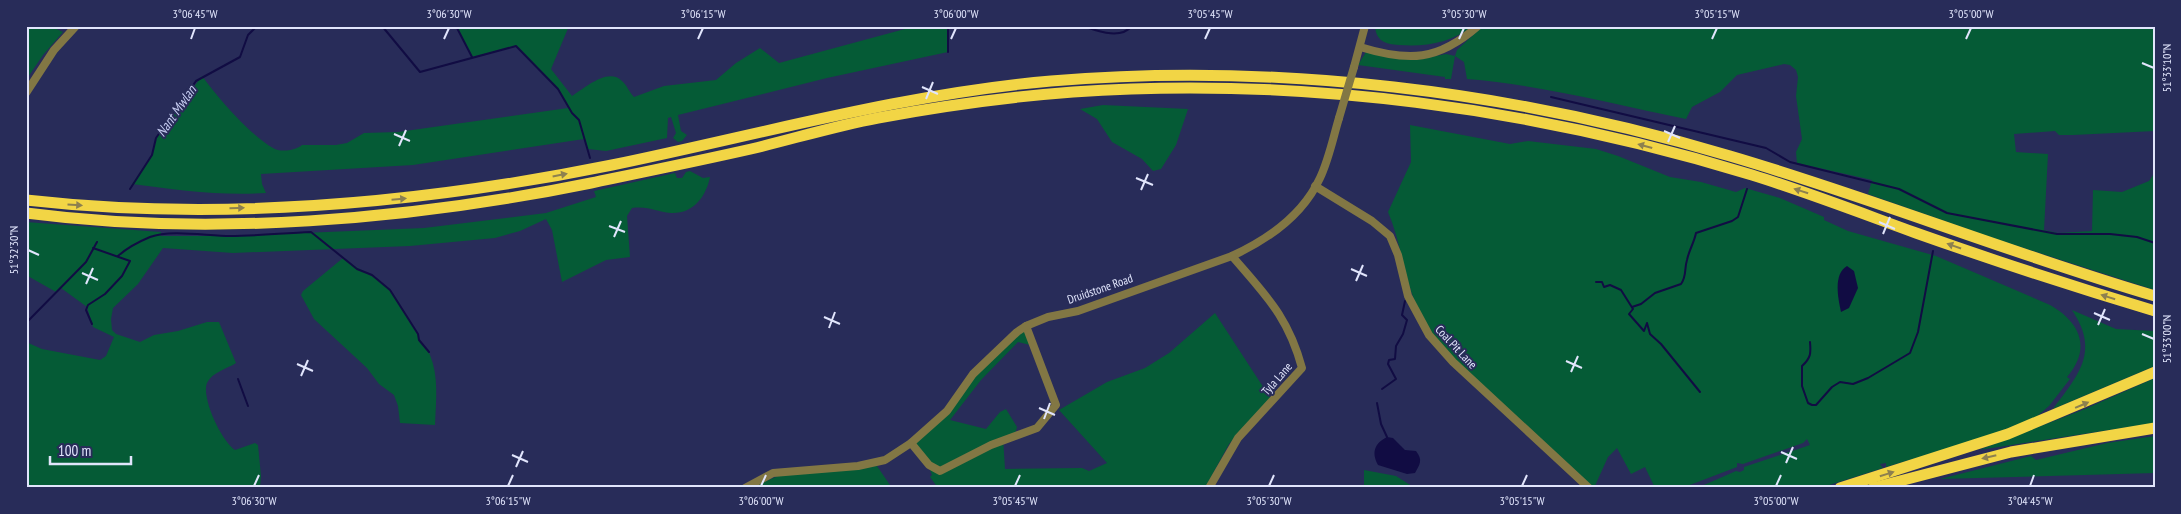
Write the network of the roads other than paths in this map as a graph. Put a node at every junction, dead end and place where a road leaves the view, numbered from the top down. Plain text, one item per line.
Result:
1 (76, 26) edge
2 (1365, 26) edge
3 (1478, 26) edge
4 (1360, 47) junction
5 (26, 93) edge
6 (1316, 186) junction
7 (26, 200) edge
8 (26, 214) edge
9 (1232, 256) junction
10 (2155, 296) edge
11 (2155, 311) edge
12 (1026, 326) junction
13 (2155, 372) edge
14 (2155, 428) edge
15 (911, 443) junction
16 (745, 488) edge
17 (1209, 488) edge
18 (1589, 488) edge
19 (1840, 488) edge
20 (1873, 488) edge

1 - 5 street
2 - 4 street, Druidstone Road
3 - 4 street
4 - 6 street, Druidstone Road, bridge
6 - 9 street, Druidstone Road
6 - 18 street, Coal Pit Lane
7 -> 10 highway
11 -> 8 highway
9 - 12 street, Druidstone Road
9 - 17 street, Tyla Lane
12 - 15 street, Druidstone Road
12 - 15 street
19 -> 13 highway
14 -> 20 highway
15 - 16 street, Druidstone Road

